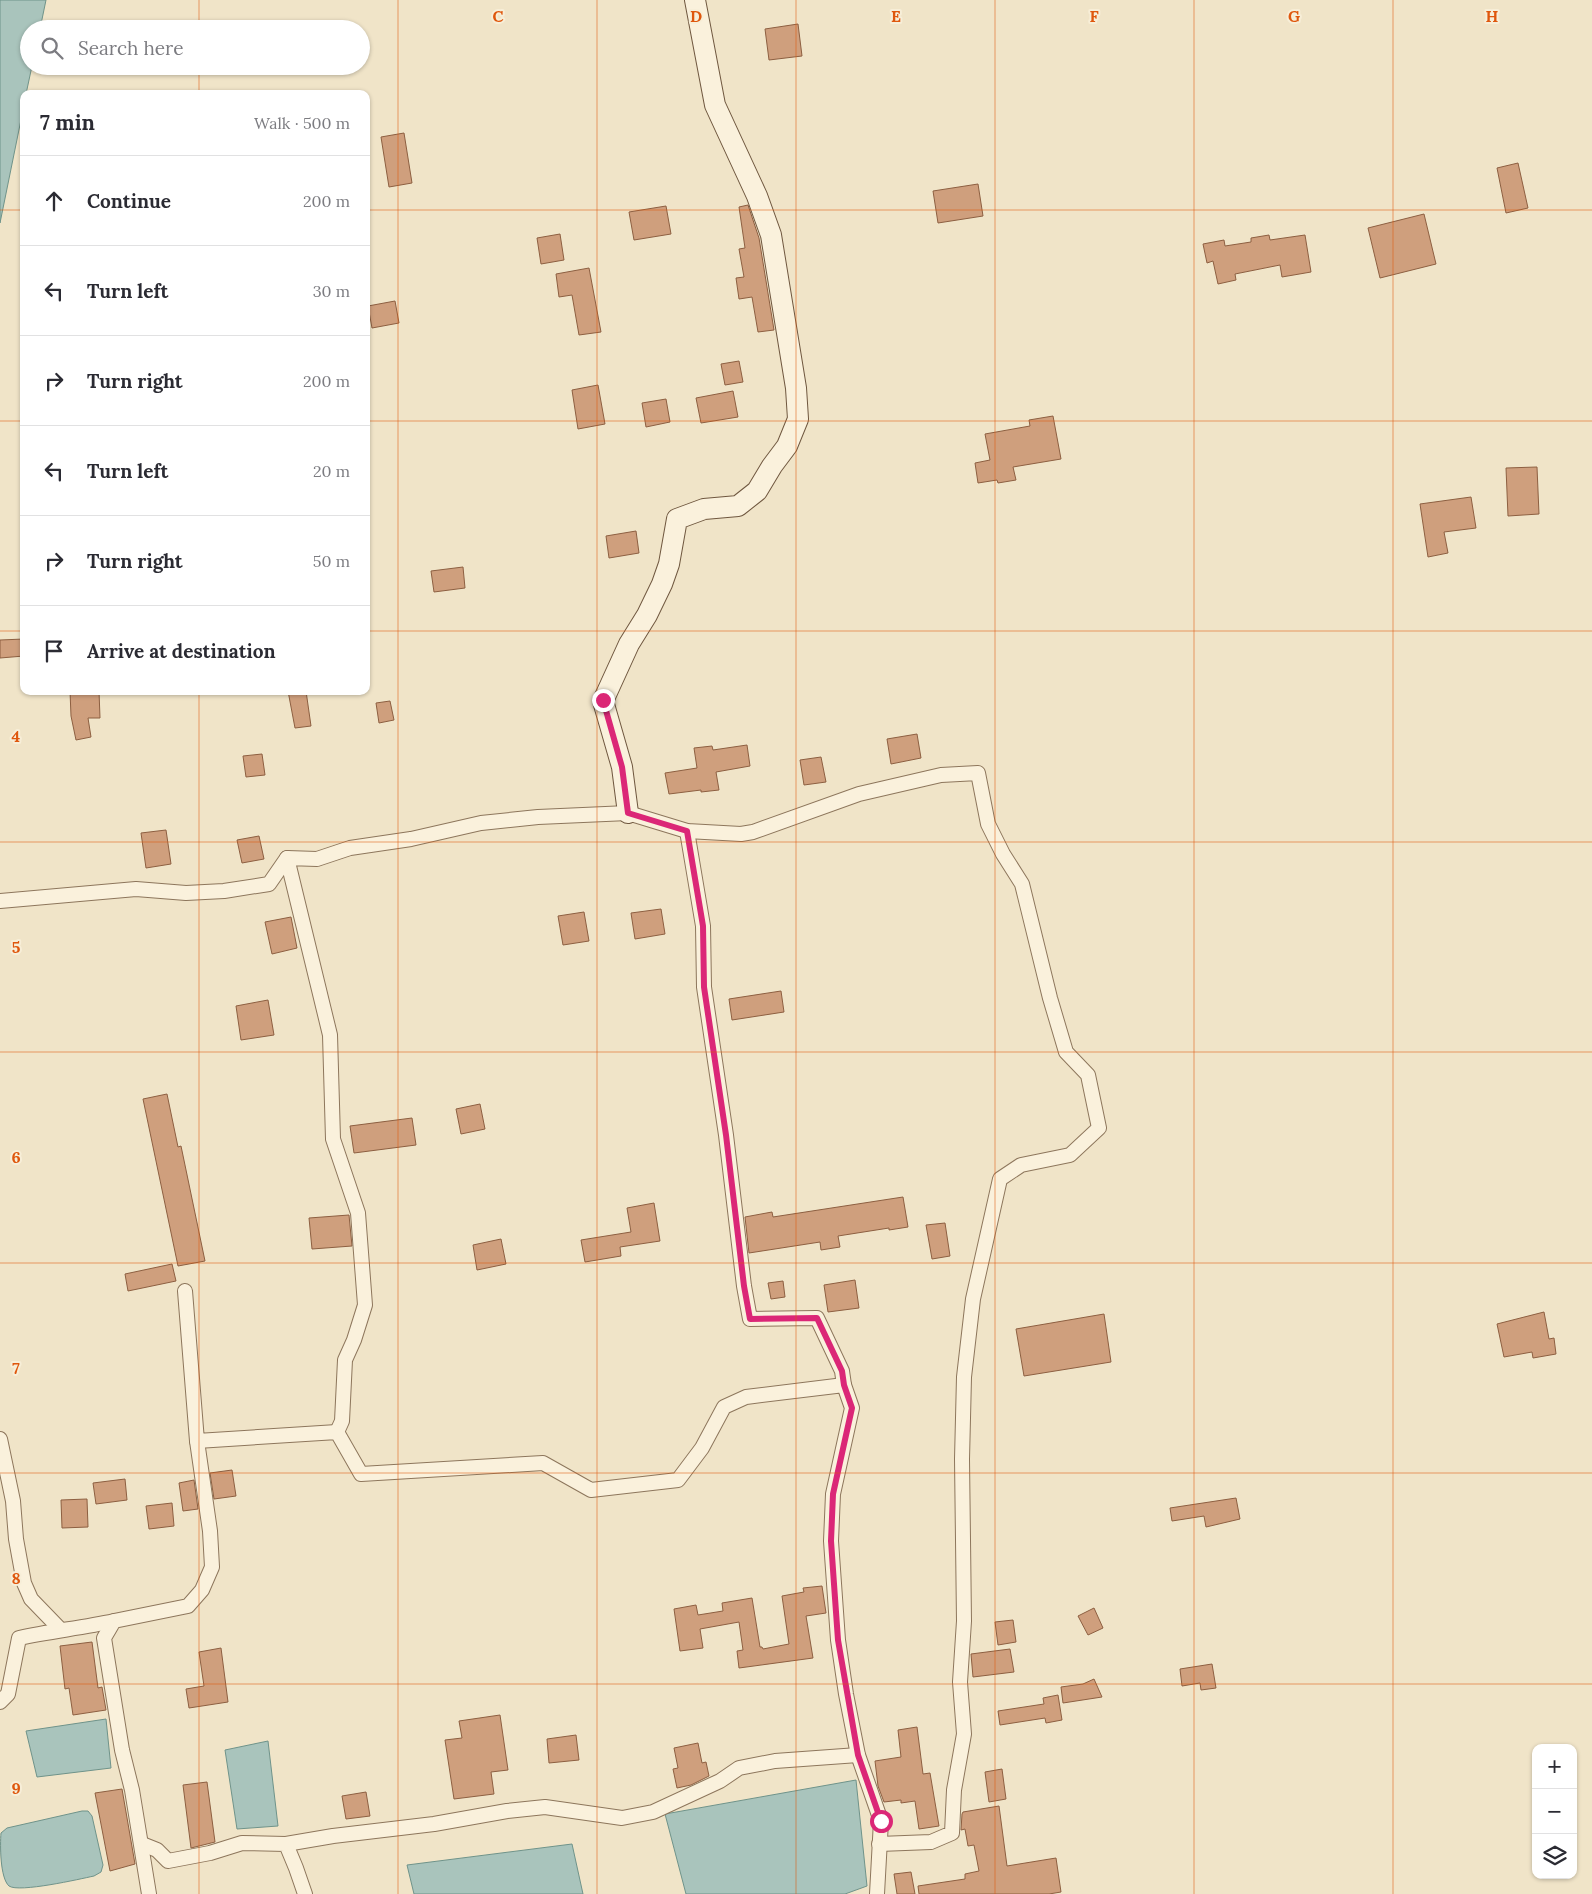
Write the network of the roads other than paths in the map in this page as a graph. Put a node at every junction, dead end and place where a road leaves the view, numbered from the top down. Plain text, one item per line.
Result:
1 (695, 0) edge
2 (628, 813) junction
3 (687, 831) junction
4 (287, 858) junction
5 (0, 901) edge
6 (185, 1291) dead end
7 (844, 1385) junction
8 (337, 1432) junction
9 (0, 1439) edge
10 (197, 1441) junction
11 (114, 1622) junction
12 (60, 1630) junction
13 (0, 1702) edge
14 (858, 1755) junction
15 (142, 1844) junction
16 (286, 1844) junction
17 (880, 1844) junction
18 (149, 1894) edge
19 (304, 1894) edge
20 (877, 1894) edge

1 - 2 street
2 - 3 street
2 - 4 street
3 - 7 street
3 - 17 street
4 - 5 street
4 - 8 street
6 - 10 street
7 - 8 street
7 - 14 street
8 - 10 street
9 - 12 street
10 - 11 street
11 - 12 street
11 - 15 street
12 - 13 street
14 - 16 street
14 - 17 street
15 - 16 street
15 - 18 street
16 - 19 street
17 - 20 street

